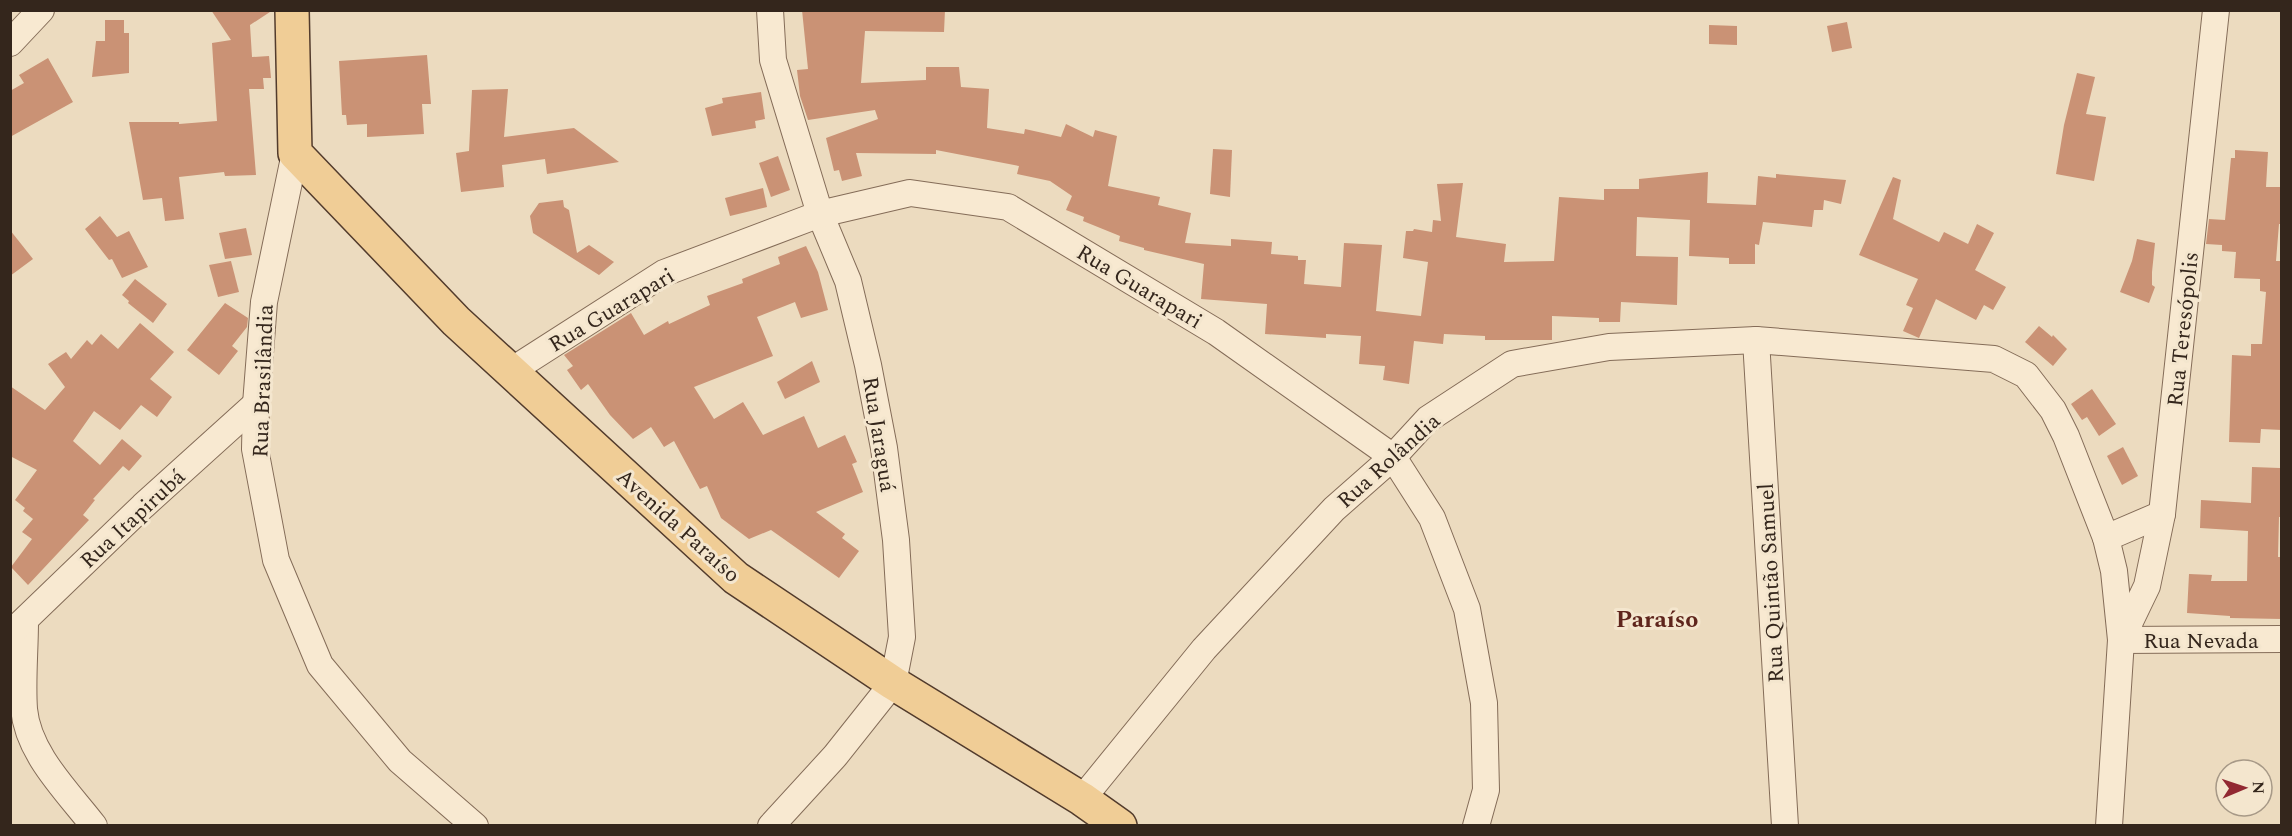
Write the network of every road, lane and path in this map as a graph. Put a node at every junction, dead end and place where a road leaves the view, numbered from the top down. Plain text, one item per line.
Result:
1 (41, 10) edge
2 (292, 10) edge
3 (770, 10) edge
4 (2216, 10) edge
5 (10, 43) edge
6 (295, 153) junction
7 (820, 214) junction
8 (1756, 340) junction
9 (1881, 350) joint
10 (511, 371) junction
11 (256, 404) junction
12 (1393, 457) junction
13 (2162, 514) junction
14 (2106, 538) junction
15 (18, 628) edge
16 (2282, 639) edge
17 (2121, 640) junction
18 (893, 683) junction
19 (1082, 799) junction
20 (94, 825) edge
21 (475, 825) edge
22 (771, 825) edge
23 (1120, 825) edge
24 (1476, 825) edge
25 (1785, 825) edge
26 (2109, 825) edge

1 - 5 street
2 - 6 main road, Rua Brasilândia
3 - 7 street, Rua Jaraguá
4 - 13 street, Rua Teresópolis
6 - 10 main road, Avenida Paraíso
6 - 11 street, Rua Brasilândia
7 - 10 street, Rua Guarapari
7 - 12 street, Rua Guarapari
7 - 18 street, Rua Jaraguá
8 - 9 street, Rua Rolândia
8 - 12 street, Rua Rolândia
8 - 25 street, Rua Quintão Samuel
9 - 14 street, Rua Teresópolis
10 - 18 main road, Avenida Paraíso
11 - 15 street, Rua Itapirubá
11 - 21 street, Rua Brasilândia
12 - 19 street, Rua Rolândia
12 - 24 street, Rua Guarapari
13 - 14 street
13 - 17 street, Rua Teresópolis
14 - 17 street, Rua Teresópolis
15 - 20 street
16 - 17 street, Rua Nevada
17 - 26 street, Rua Teresópolis
18 - 19 main road, Avenida Paraíso
18 - 22 street, Rua Jaraguá
19 - 23 main road, Avenida Paraíso

